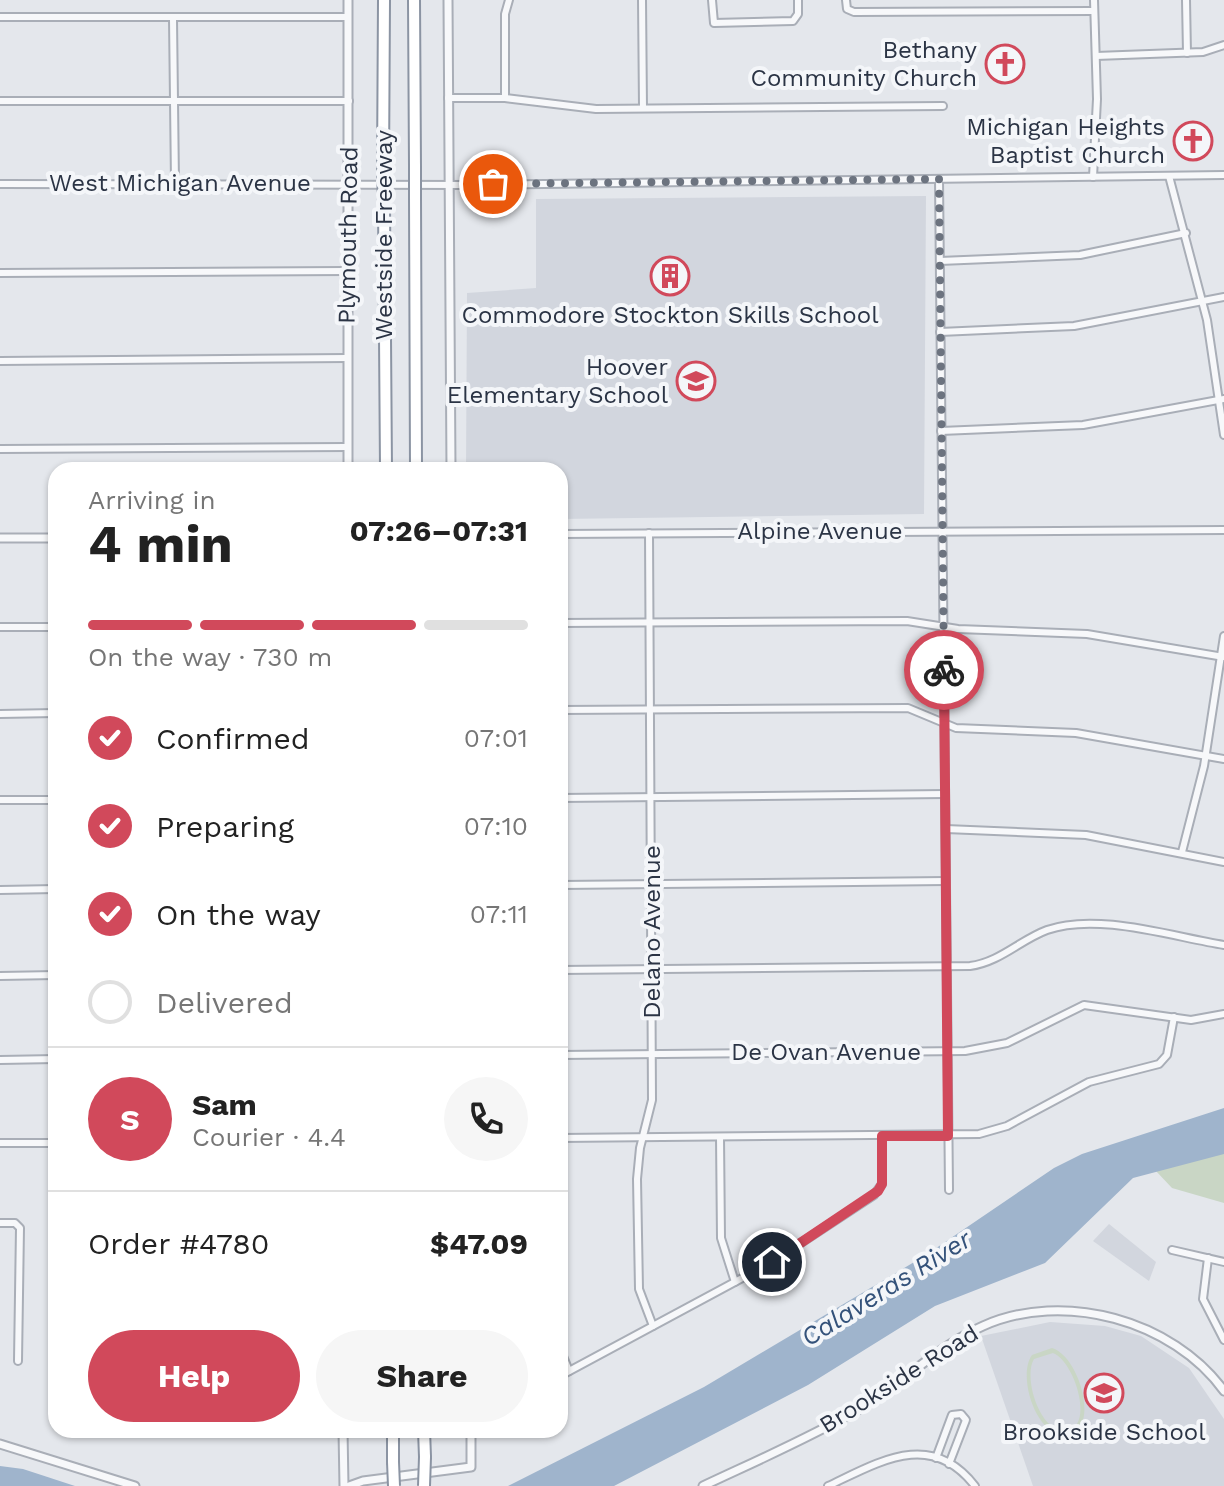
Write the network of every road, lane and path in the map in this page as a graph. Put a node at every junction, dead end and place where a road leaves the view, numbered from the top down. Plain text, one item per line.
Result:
1 (348, 0) edge
2 (384, 0) edge
3 (414, 0) edge
4 (448, 0) edge
5 (509, 0) edge
6 (642, 0) edge
7 (712, 0) edge
8 (798, 0) edge
9 (846, 0) edge
10 (1018, 0) edge
11 (1094, 0) edge
12 (1186, 0) edge
13 (1020, 11) junction
14 (1094, 11) junction
15 (0, 17) edge
16 (348, 17) junction
17 (173, 19) junction
18 (1224, 45) edge
19 (1187, 53) junction
20 (1096, 56) junction
21 (448, 98) junction
22 (505, 98) junction
23 (0, 101) edge
24 (174, 101) junction
25 (349, 101) junction
26 (943, 106) dead end
27 (643, 107) junction
28 (1224, 175) edge
29 (1169, 176) junction
30 (1093, 177) junction
31 (939, 179) junction
32 (175, 183) junction
33 (349, 183) junction
34 (449, 183) junction
35 (0, 184) edge
36 (1186, 233) junction
37 (940, 261) junction
38 (347, 271) junction
39 (0, 273) edge
40 (1224, 297) edge
41 (1203, 302) junction
42 (940, 332) junction
43 (347, 358) junction
44 (0, 361) edge
45 (1222, 399) edge
46 (941, 431) junction
47 (1224, 435) edge
48 (347, 447) junction
49 (0, 449) edge
50 (348, 462) edge
51 (386, 462) edge
52 (416, 462) edge
53 (451, 462) edge
54 (942, 530) junction
55 (1224, 530) edge
56 (649, 533) junction
57 (568, 534) edge
58 (0, 538) edge
59 (48, 538) edge
60 (651, 622) junction
61 (568, 623) edge
62 (944, 626) junction
63 (0, 627) edge
64 (48, 627) edge
65 (1224, 636) edge
66 (1223, 657) edge
67 (651, 709) junction
68 (568, 710) edge
69 (48, 713) edge
70 (0, 714) edge
71 (945, 723) junction
72 (1206, 755) junction
73 (1224, 759) edge
74 (945, 794) junction
75 (651, 797) junction
76 (568, 798) edge
77 (0, 800) edge
78 (48, 800) edge
79 (946, 829) junction
80 (1182, 852) junction
81 (1224, 862) edge
82 (946, 881) junction
83 (651, 884) junction
84 (568, 885) edge
85 (48, 889) edge
86 (0, 890) edge
87 (1224, 945) edge
88 (947, 967) junction
89 (652, 969) junction
90 (568, 970) edge
91 (48, 975) edge
92 (0, 976) edge
93 (1224, 1014) edge
94 (1174, 1017) junction
95 (947, 1051) junction
96 (652, 1053) junction
97 (568, 1055) edge
98 (48, 1059) edge
99 (0, 1060) edge
100 (882, 1136) junction
101 (948, 1136) junction
102 (720, 1137) junction
103 (568, 1138) edge
104 (644, 1138) junction
105 (0, 1143) edge
106 (48, 1143) edge
107 (949, 1190) dead end
108 (0, 1223) edge
109 (1172, 1250) dead end
110 (1208, 1258) junction
111 (1224, 1262) edge
112 (735, 1282) junction
113 (653, 1326) junction
114 (1224, 1340) edge
115 (18, 1361) dead end
116 (569, 1371) edge
117 (1224, 1391) edge
118 (343, 1438) edge
119 (393, 1438) edge
120 (424, 1438) edge
121 (471, 1438) edge
122 (0, 1444) edge
123 (936, 1458) junction
124 (949, 1464) junction
125 (135, 1486) edge
126 (346, 1486) edge
127 (394, 1486) edge
128 (424, 1486) edge
129 (703, 1486) edge
130 (828, 1486) edge
131 (975, 1486) edge

1 - 16 street, Plymouth Road
2 - 51 highway, Westside Freeway, bridge
3 - 52 highway, Westside Freeway, bridge
4 - 21 street
5 - 22 street
6 - 27 street
7 - 8 street
9 - 13 street
10 - 13 street
11 - 14 street
12 - 19 street
13 - 14 street
14 - 20 street
15 - 17 street
16 - 17 street
16 - 25 street, Plymouth Road
17 - 24 street
18 - 19 street
19 - 20 street
20 - 30 street
21 - 22 street
21 - 34 street
22 - 27 street
23 - 24 street
24 - 25 street
24 - 32 street
25 - 33 street, Plymouth Road
26 - 27 street
28 - 29 street, West Michigan Avenue
29 - 30 street, West Michigan Avenue
29 - 36 street
30 - 31 street, West Michigan Avenue
31 - 34 street, West Michigan Avenue
31 - 37 street
32 - 33 street, West Michigan Avenue
32 - 35 street, West Michigan Avenue
33 - 34 street, West Michigan Avenue
33 - 38 street, Plymouth Road
34 - 53 street
36 - 37 street
36 - 41 street
37 - 42 street
38 - 39 street
38 - 43 street, Plymouth Road
40 - 41 street
41 - 42 street
41 - 45 street
42 - 46 street
43 - 44 street
43 - 48 street, Plymouth Road
45 - 46 street
45 - 47 street
46 - 54 street
48 - 49 street
48 - 50 street, Plymouth Road
54 - 55 street, Alpine Avenue
54 - 56 street, Alpine Avenue
54 - 62 street
56 - 57 street, Alpine Avenue
56 - 60 street, Delano Avenue
58 - 59 street
60 - 61 street
60 - 62 street
60 - 67 street, Delano Avenue
62 - 66 street
62 - 71 street
63 - 64 street
65 - 66 street
66 - 72 street
67 - 68 street
67 - 71 street
67 - 75 street, Delano Avenue
69 - 70 street
71 - 72 street
71 - 74 street
72 - 73 street
72 - 80 street
74 - 75 street
74 - 79 street
75 - 76 street
75 - 83 street, Delano Avenue
77 - 78 street
79 - 80 street
79 - 82 street
80 - 81 street
82 - 83 street
82 - 88 street
83 - 84 street
83 - 89 street, Delano Avenue
85 - 86 street
87 - 88 street
88 - 89 street
88 - 95 street
89 - 90 street
89 - 96 street, Delano Avenue
91 - 92 street
93 - 94 street, De Ovan Avenue
94 - 95 street, De Ovan Avenue
94 - 101 street
95 - 96 street, De Ovan Avenue
95 - 101 street
96 - 97 street, De Ovan Avenue
96 - 104 street, Delano Avenue
98 - 99 street
100 - 101 street
100 - 102 street
100 - 112 street
101 - 107 street
102 - 104 street
102 - 112 street
103 - 104 street
104 - 113 street, Delano Avenue
105 - 106 street
108 - 115 street
109 - 110 street
110 - 111 street
110 - 114 street
112 - 113 street
113 - 116 street
117 - 129 street, Brookside Road
118 - 126 street
119 - 127 highway, bridge
120 - 128 highway, bridge
121 - 126 street
122 - 125 street
123 - 124 street
123 - 124 street
123 - 130 street
124 - 131 street

